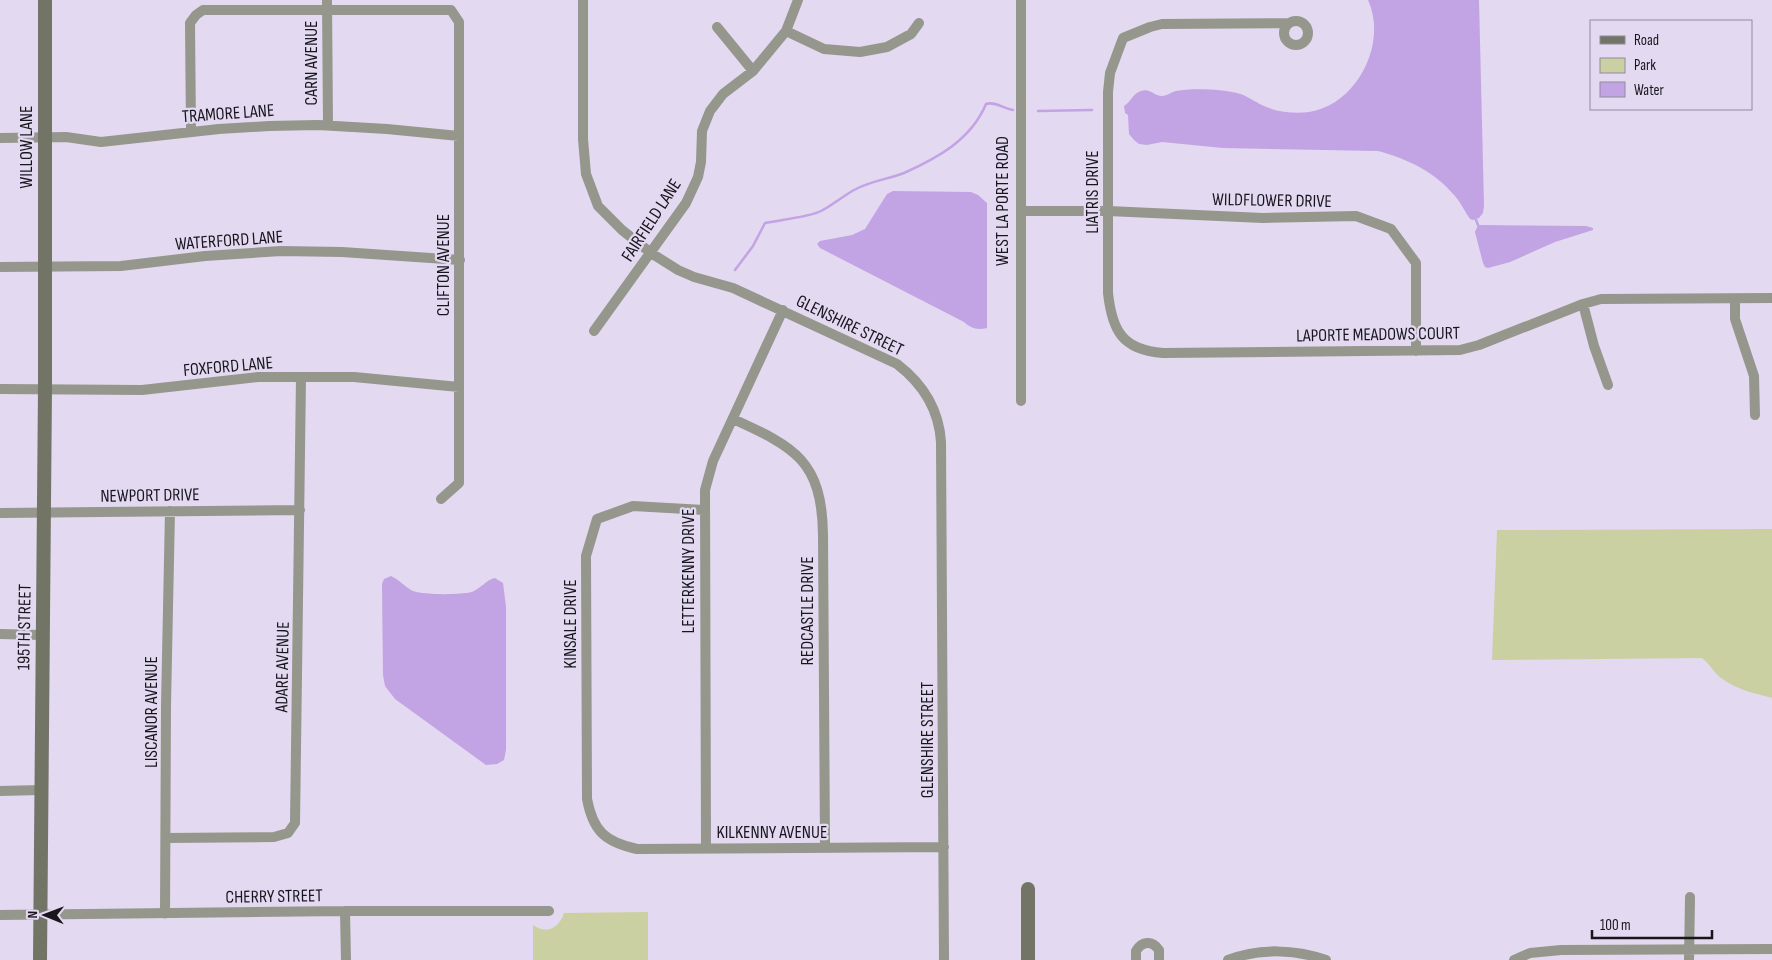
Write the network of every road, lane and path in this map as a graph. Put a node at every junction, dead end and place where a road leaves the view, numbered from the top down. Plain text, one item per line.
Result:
1 (45, 0) edge
2 (583, 0) edge
3 (798, 0) edge
4 (1021, 0) edge
5 (327, 5) edge
6 (919, 23) dead end
7 (1289, 23) dead end
8 (717, 27) dead end
9 (786, 31) junction
10 (753, 71) junction
11 (328, 125) junction
12 (191, 131) junction
13 (459, 136) junction
14 (0, 138) edge
15 (45, 138) junction
16 (1021, 211) junction
17 (1108, 211) junction
18 (651, 252) junction
19 (460, 260) junction
20 (45, 265) junction
21 (0, 267) edge
22 (45, 294) joint
23 (1735, 298) junction
24 (1772, 298) edge
25 (1583, 304) junction
26 (783, 310) junction
27 (594, 331) dead end
28 (1128, 342) joint
29 (1416, 351) junction
30 (301, 377) junction
31 (1608, 385) dead end
32 (460, 387) junction
33 (45, 388) junction
34 (0, 389) edge
35 (1021, 401) dead end
36 (1755, 414) dead end
37 (732, 419) junction
38 (441, 499) dead end
39 (300, 510) junction
40 (704, 510) junction
41 (170, 511) junction
42 (0, 512) edge
43 (44, 512) junction
44 (0, 634) edge
45 (42, 635) junction
46 (41, 790) junction
47 (0, 791) edge
48 (603, 836) joint
49 (166, 838) junction
50 (944, 847) junction
51 (825, 848) junction
52 (706, 849) junction
53 (1028, 889) dead end
54 (1690, 897) dead end
55 (345, 911) junction
56 (549, 911) dead end
57 (165, 914) junction
58 (0, 915) edge
59 (39, 915) junction
60 (1772, 949) edge
61 (1550, 955) edge
62 (1690, 955) edge
63 (40, 960) edge
64 (346, 960) edge
65 (944, 960) edge
66 (1028, 960) edge
67 (1136, 960) edge
68 (1159, 960) edge
69 (1228, 960) edge
70 (1326, 960) edge
71 (1514, 960) edge

1 - 15 street, WILLOW LANE
2 - 18 street, GLENSHIRE STREET
3 - 9 street, FAIRFIELD LANE
4 - 16 street, WEST LA PORTE ROAD
5 - 11 street, CARN AVENUE
5 - 12 street
5 - 13 street, CLIFTON AVENUE
6 - 9 street
7 - 17 street, LIATRIS DRIVE
8 - 10 street
9 - 10 street, FAIRFIELD LANE
10 - 18 street, FAIRFIELD LANE
11 - 12 street, TRAMORE LANE
11 - 13 street, TRAMORE LANE
12 - 15 street, TRAMORE LANE
13 - 19 street, CLIFTON AVENUE
14 - 15 street, TRAMORE LANE
15 - 20 street, WILLOW LANE
16 - 17 street, WILDFLOWER DRIVE
16 - 35 street, WEST LA PORTE ROAD
17 - 28 street, LIATRIS DRIVE
17 - 29 street, WILDFLOWER DRIVE
18 - 26 street, GLENSHIRE STREET
18 - 27 street, FAIRFIELD LANE
19 - 20 street, WATERFORD LANE
19 - 32 street, CLIFTON AVENUE
20 - 21 street, WATERFORD LANE
20 - 22 street, WILLOW LANE
22 - 33 street, 195TH STREET
23 - 24 street, LAPORTE MEADOWS COURT
23 - 25 street, LAPORTE MEADOWS COURT
23 - 36 street
25 - 29 street, LAPORTE MEADOWS COURT
25 - 31 street
26 - 37 street, LETTERKENNY DRIVE
26 - 50 street, GLENSHIRE STREET
28 - 29 street, LAPORTE MEADOWS COURT
30 - 32 street, FOXFORD LANE
30 - 33 street, FOXFORD LANE
30 - 39 street, ADARE AVENUE
32 - 38 street, CLIFTON AVENUE
33 - 34 street, FOXFORD LANE
33 - 43 street, 195TH STREET
37 - 40 street, LETTERKENNY DRIVE
37 - 51 street, REDCASTLE DRIVE
39 - 41 street, NEWPORT DRIVE
39 - 49 street, ADARE AVENUE
40 - 48 street, KINSALE DRIVE
40 - 52 street, LETTERKENNY DRIVE
41 - 43 street, NEWPORT DRIVE
41 - 49 street, LISCANOR AVENUE
42 - 43 street, NEWPORT DRIVE
43 - 45 street, 195TH STREET
44 - 45 street
45 - 46 street, 195TH STREET
46 - 47 street
46 - 59 street, 195TH STREET
48 - 52 street, KILKENNY AVENUE
49 - 57 street, LISCANOR AVENUE
50 - 51 street, KILKENNY AVENUE
50 - 65 street, GLENSHIRE STREET
51 - 52 street, KILKENNY AVENUE
53 - 66 street
54 - 62 street
55 - 56 street, CHERRY STREET
55 - 57 street, CHERRY STREET
55 - 64 street
57 - 59 street, CHERRY STREET
58 - 59 street, CHERRY STREET
59 - 63 street, 195TH STREET
60 - 62 street
61 - 62 street
61 - 71 street
67 - 68 street
69 - 70 street

